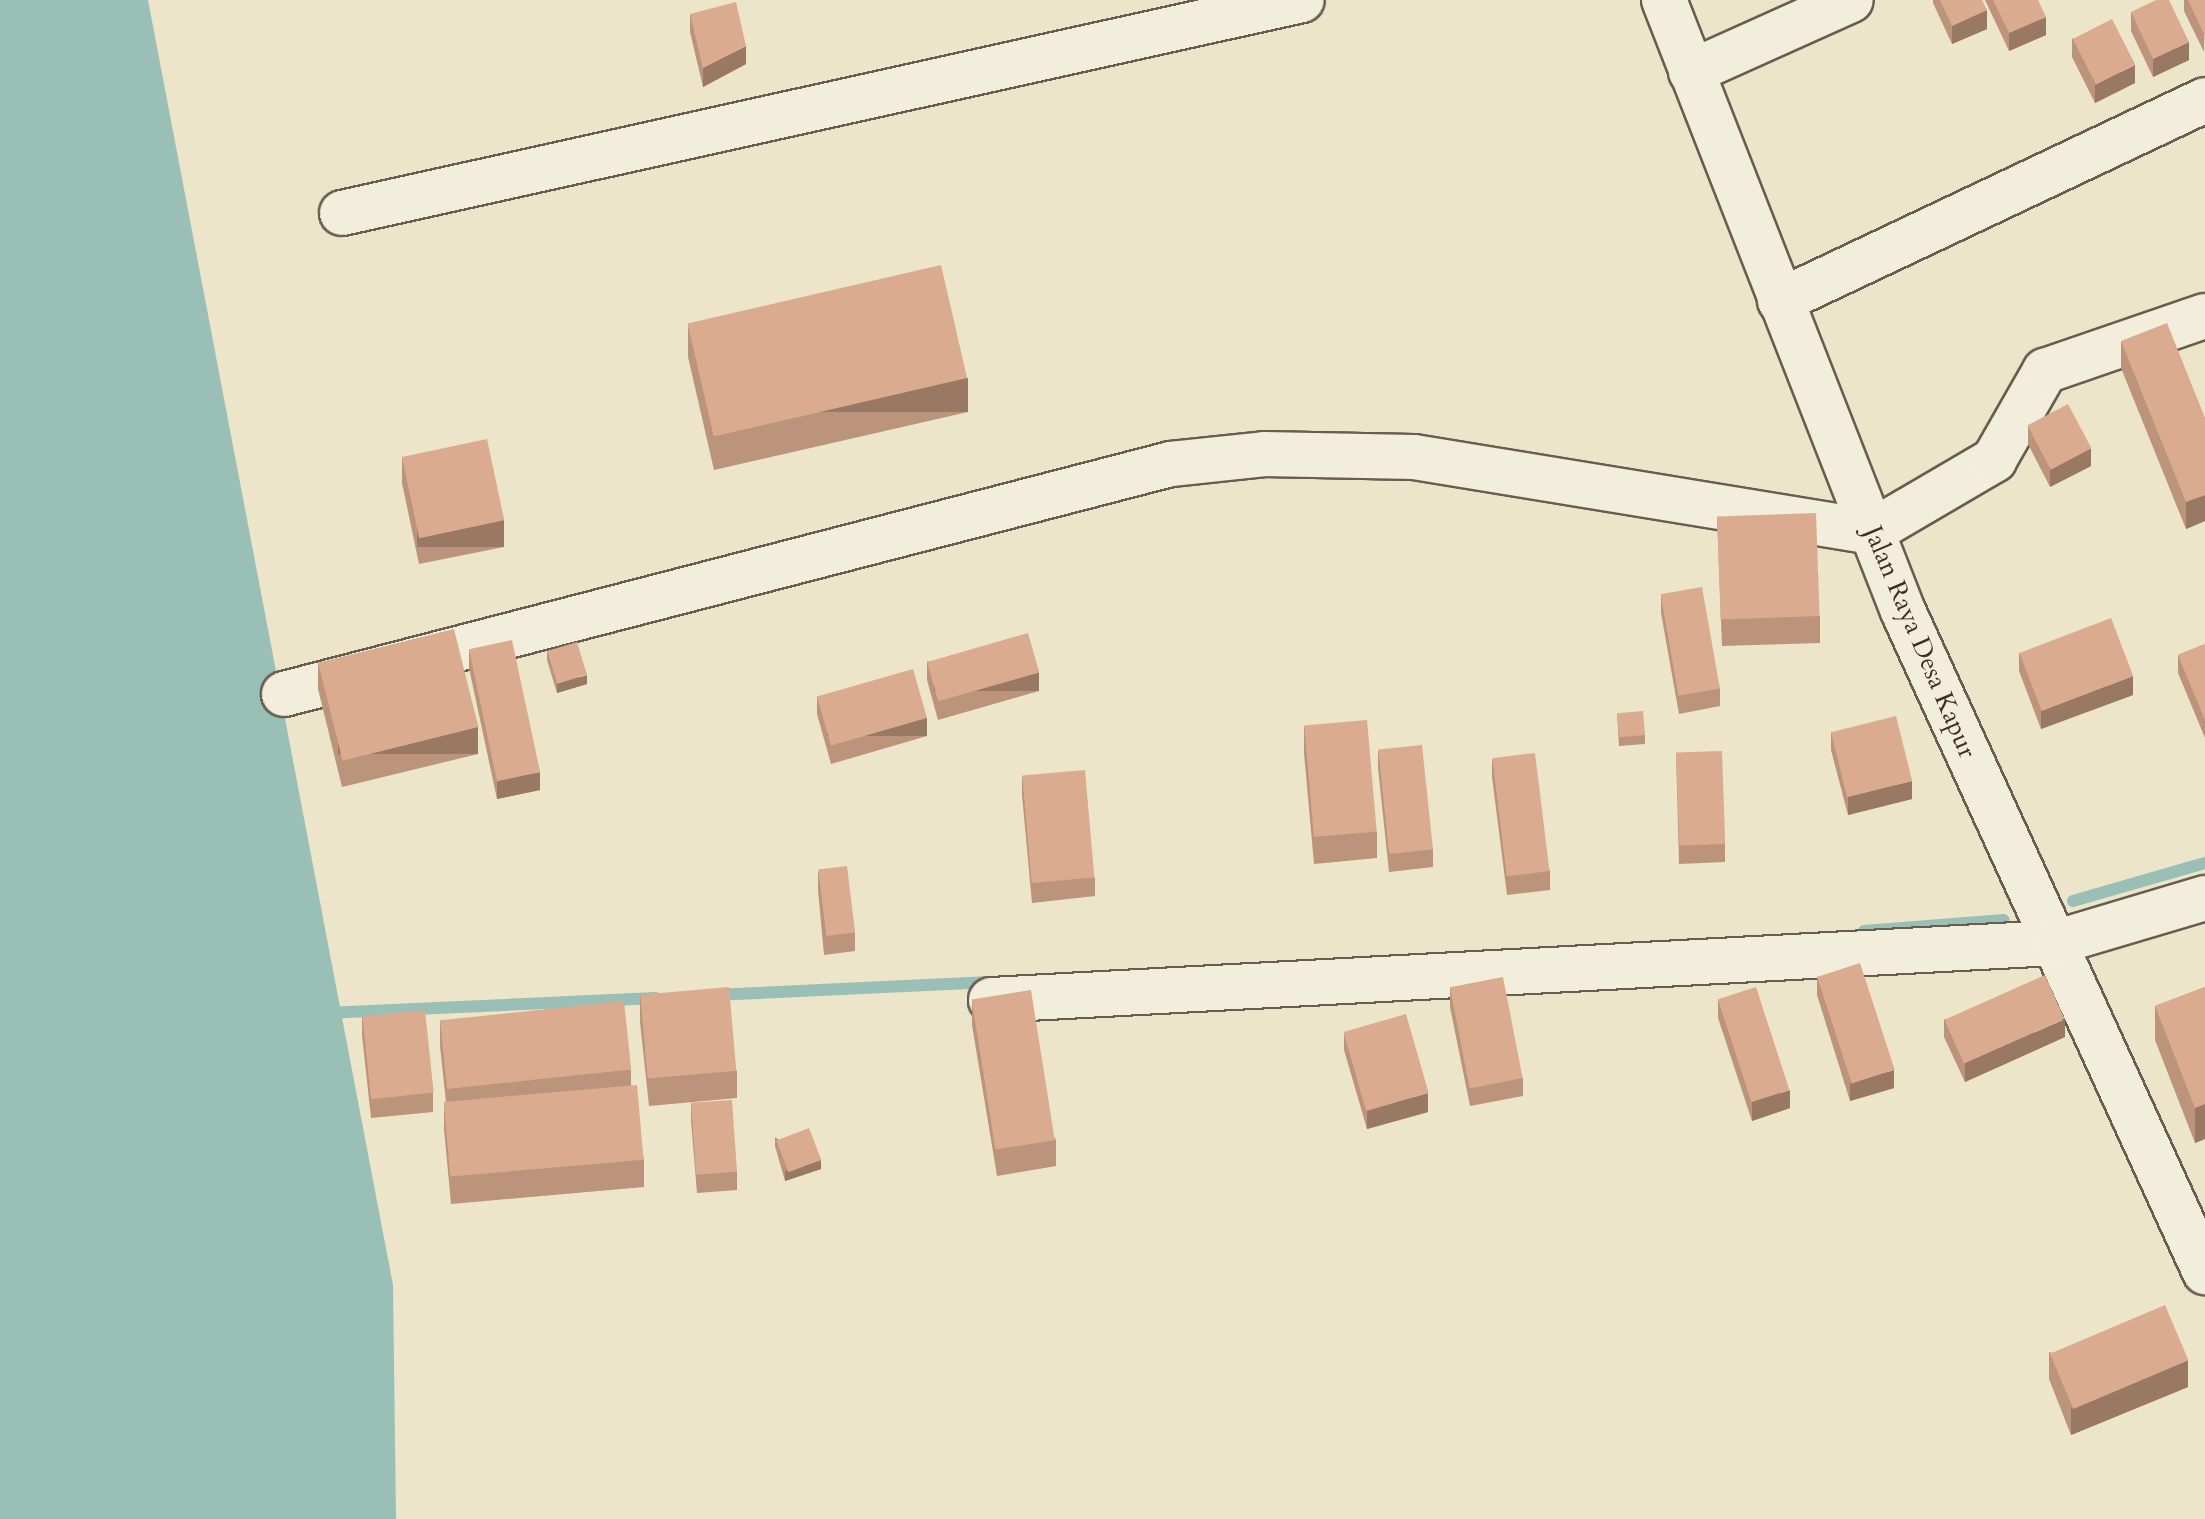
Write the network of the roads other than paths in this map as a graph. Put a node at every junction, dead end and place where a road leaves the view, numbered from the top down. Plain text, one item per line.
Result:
1 (1302, 0) edge
2 (1664, 0) edge
3 (1851, 0) edge
4 (1691, 72) junction
5 (2205, 100) edge
6 (342, 213) dead end
7 (1780, 301) junction
8 (2205, 316) edge
9 (1871, 532) junction
10 (284, 694) dead end
11 (2205, 898) edge
12 (2054, 943) junction
13 (991, 1000) edge
14 (2205, 1272) edge

1 - 6 street
2 - 4 street, Jalan Raya Desa Kapur
3 - 4 street
4 - 7 street, Jalan Raya Desa Kapur
5 - 7 street
7 - 9 street, Jalan Raya Desa Kapur
8 - 9 street
9 - 10 street
9 - 12 street, Jalan Raya Desa Kapur
11 - 12 street
12 - 13 street
12 - 14 street, Jalan Raya Desa Kapur

